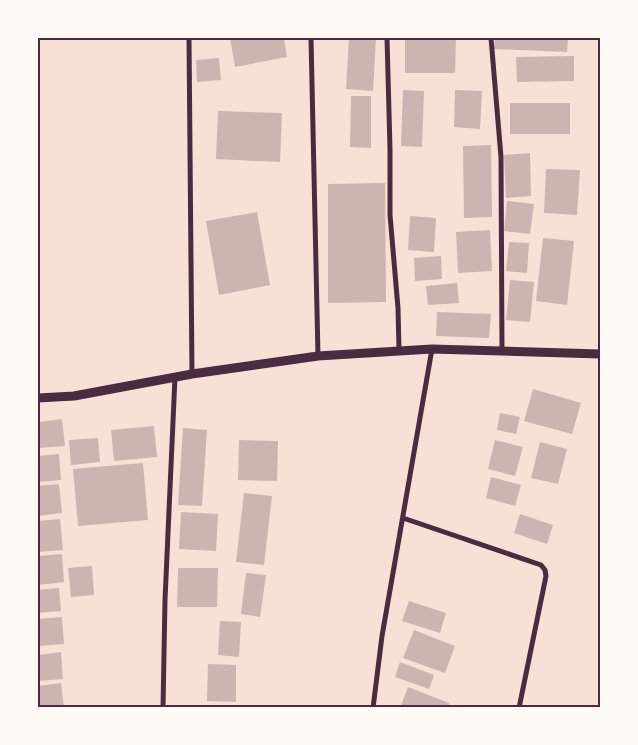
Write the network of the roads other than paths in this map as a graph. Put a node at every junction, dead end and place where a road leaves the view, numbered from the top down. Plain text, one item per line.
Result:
1 (189, 38) edge
2 (311, 38) edge
3 (387, 38) edge
4 (490, 38) edge
5 (432, 349) junction
6 (399, 350) junction
7 (502, 350) junction
8 (600, 354) edge
9 (318, 356) junction
10 (192, 374) junction
11 (175, 377) junction
12 (38, 398) edge
13 (403, 518) junction
14 (163, 708) edge
15 (373, 708) edge
16 (519, 708) edge

1 - 10 street
2 - 9 street
3 - 6 street
4 - 7 street
5 - 6 street
5 - 7 street
5 - 13 street
6 - 9 street
7 - 8 street
9 - 10 street
10 - 11 street
11 - 12 street
11 - 14 street
13 - 15 street
13 - 16 street

